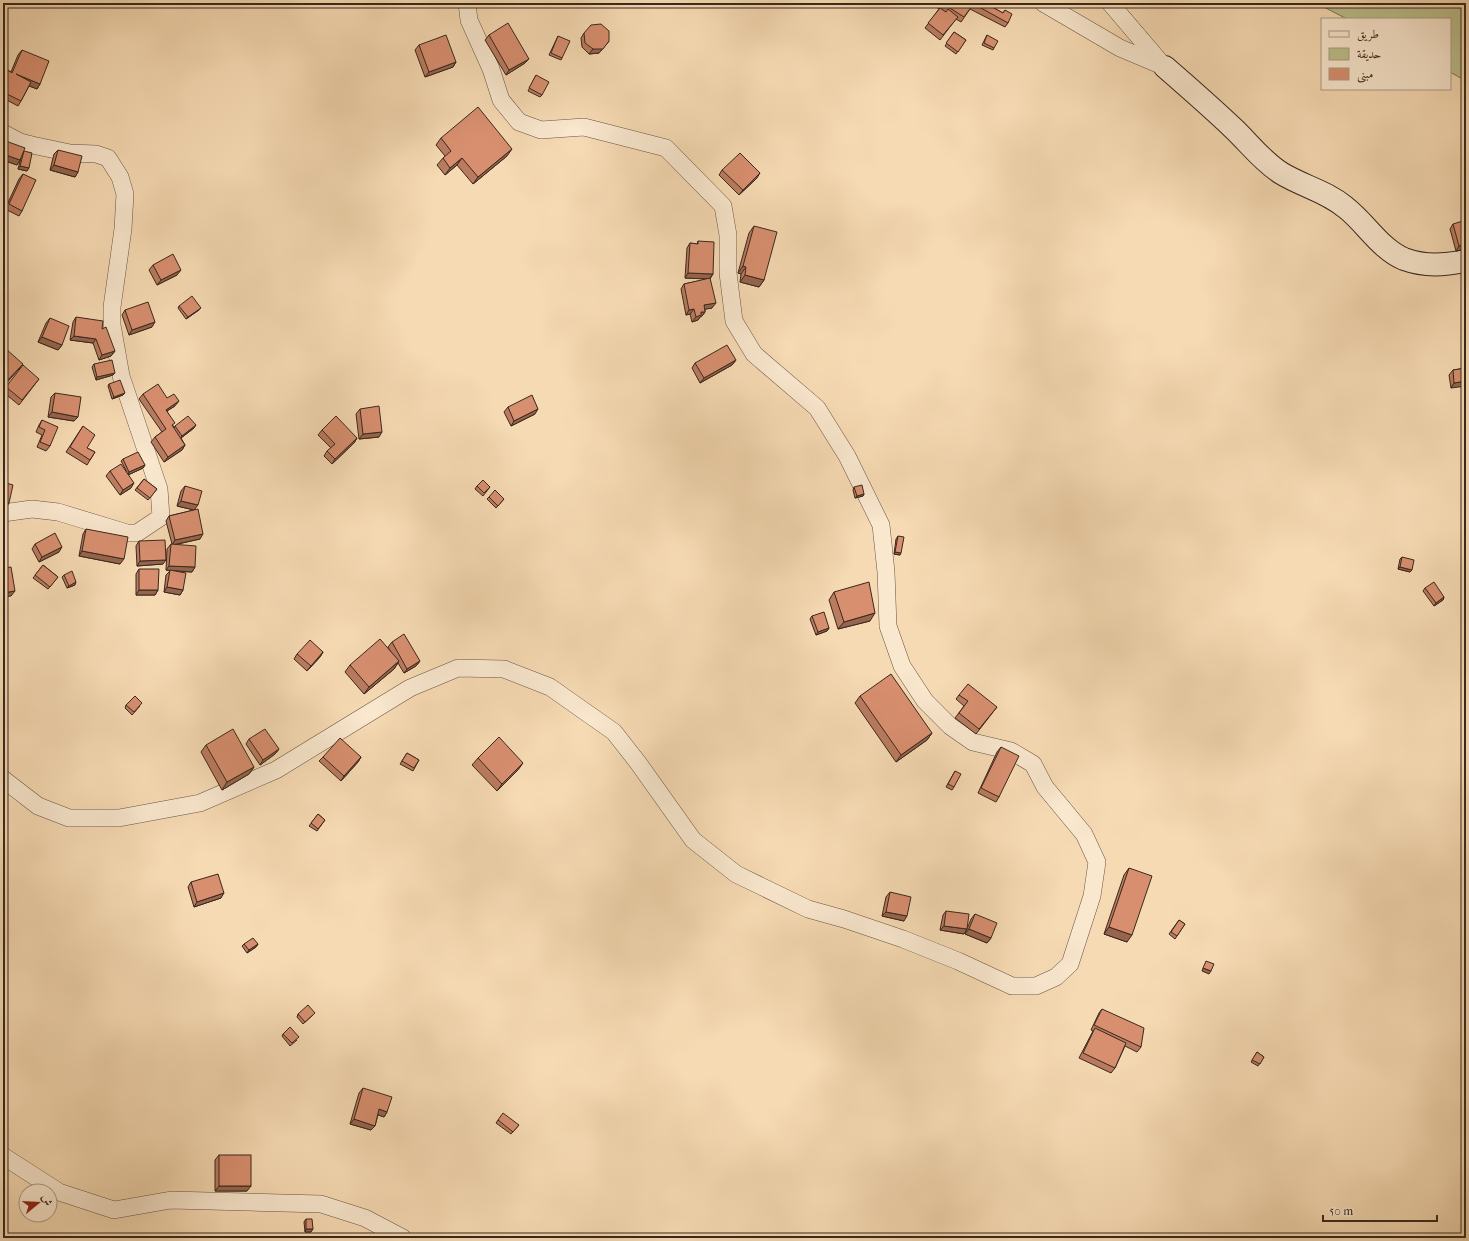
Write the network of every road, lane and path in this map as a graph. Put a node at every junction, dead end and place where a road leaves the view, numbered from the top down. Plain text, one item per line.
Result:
1 (467, 3) edge
2 (1043, 3) edge
3 (1110, 3) edge
4 (1165, 67) junction
5 (3, 133) edge
6 (1466, 261) edge
7 (3, 513) edge
8 (3, 779) edge
9 (3, 1156) edge
10 (403, 1238) edge

1 - 8 street
2 - 4 street
3 - 4 street
4 - 6 street
5 - 7 street
9 - 10 street

